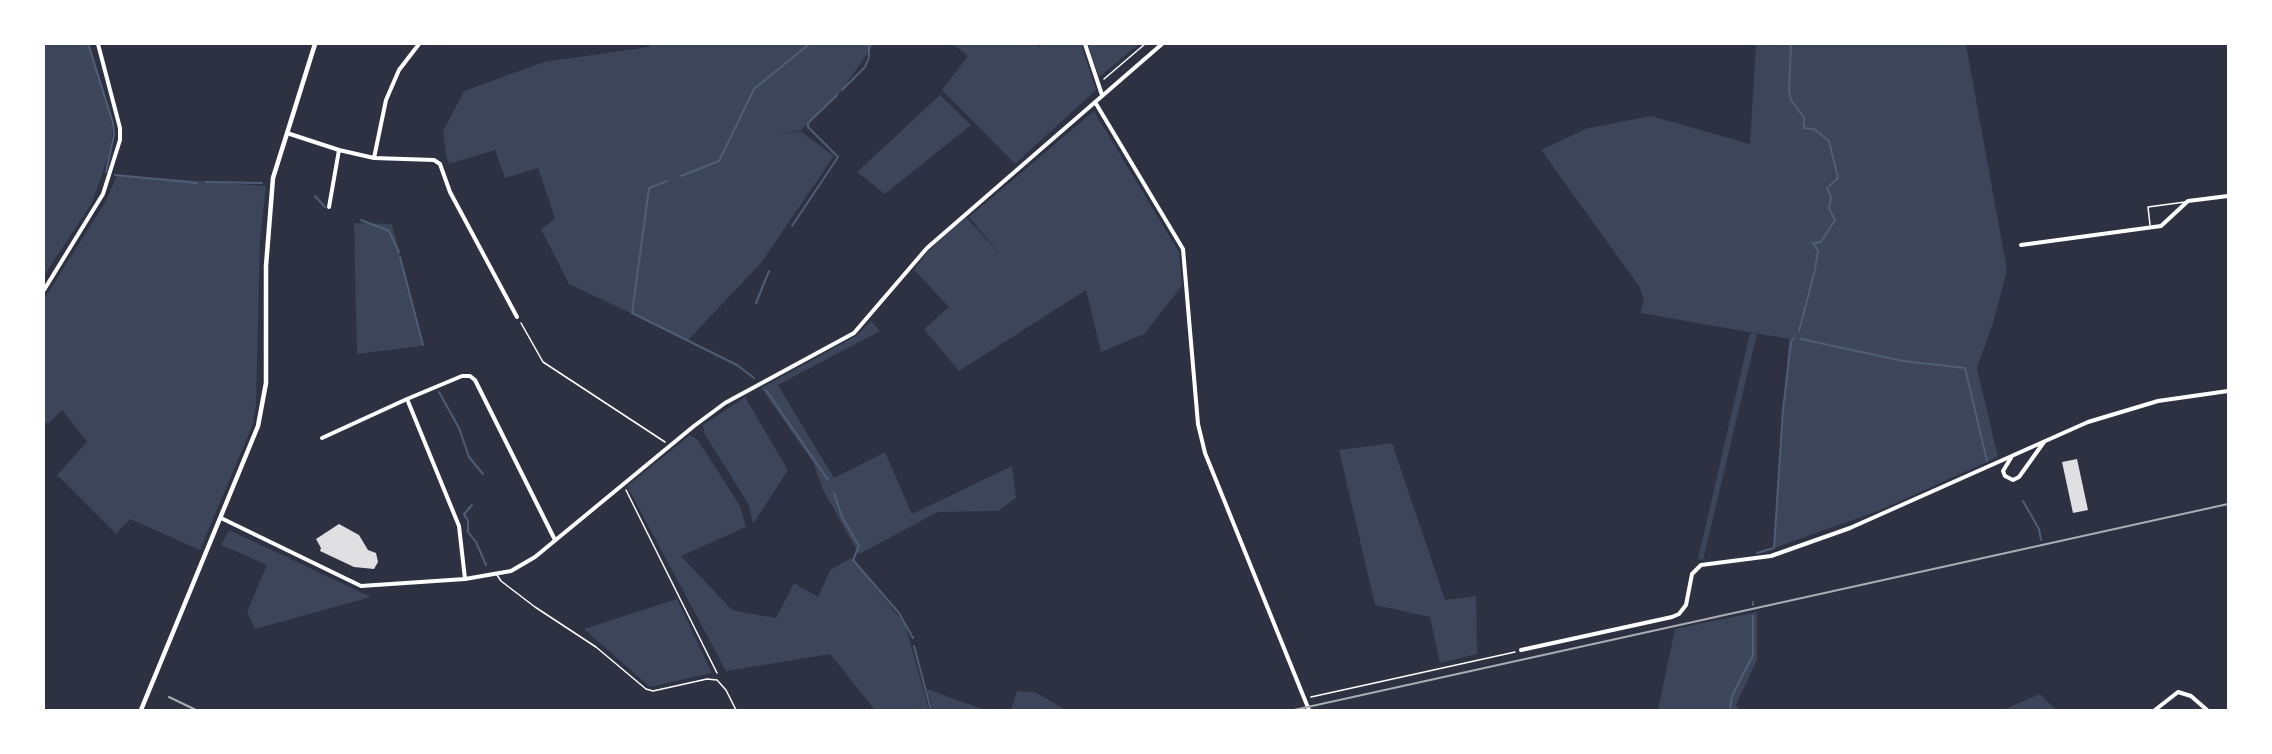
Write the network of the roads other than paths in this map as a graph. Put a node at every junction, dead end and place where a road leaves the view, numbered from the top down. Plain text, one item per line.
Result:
1 (98, 44) edge
2 (315, 44) edge
3 (419, 44) edge
4 (1085, 44) edge
5 (1162, 44) edge
6 (1102, 95) junction
7 (1095, 102) junction
8 (286, 133) junction
9 (339, 150) junction
10 (374, 158) junction
11 (2229, 196) edge
12 (2188, 201) junction
13 (329, 207) dead end
14 (2151, 229) junction
15 (2021, 245) dead end
16 (44, 290) edge
17 (517, 317) road end
18 (2229, 391) edge
19 (407, 399) junction
20 (322, 438) dead end
21 (2044, 441) junction
22 (2012, 456) junction
23 (221, 518) junction
24 (555, 540) junction
25 (497, 575) junction
26 (465, 579) junction
27 (1521, 650) road end
28 (141, 711) edge
29 (736, 711) edge
30 (1309, 711) edge
31 (2155, 711) edge
32 (2207, 711) edge

1 - 16 street
2 - 8 street
3 - 10 street
4 - 6 street
5 - 6 street
6 - 7 street
7 - 24 street
7 - 30 street
8 - 9 street
8 - 23 street
9 - 10 street
9 - 13 street
10 - 17 street
11 - 12 street
12 - 14 street
12 - 14 lane
14 - 15 street
18 - 21 street
19 - 20 street
19 - 24 street
19 - 26 street
21 - 22 street
21 - 22 street
22 - 27 street
23 - 26 street
23 - 28 street
24 - 25 street
25 - 26 street
25 - 29 lane
31 - 32 street

